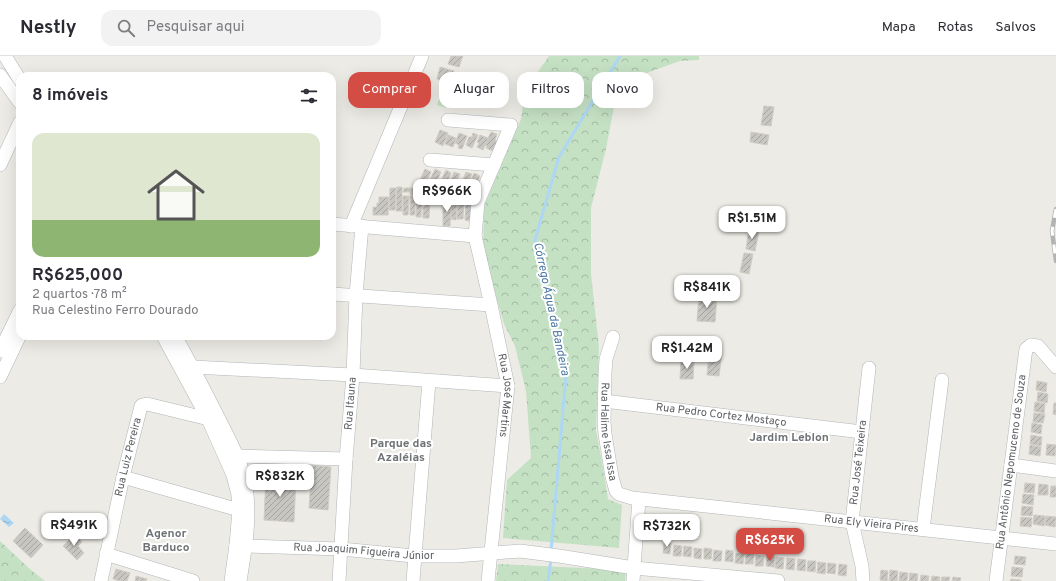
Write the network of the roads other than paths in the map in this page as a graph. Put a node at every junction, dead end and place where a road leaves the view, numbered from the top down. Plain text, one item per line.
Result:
1 (5, 56) edge
2 (422, 56) edge
3 (16, 74) edge
4 (0, 75) edge
5 (16, 97) edge
6 (448, 120) dead end
7 (16, 131) edge
8 (430, 160) dead end
9 (0, 165) edge
10 (494, 165) junction
11 (336, 224) edge
12 (356, 226) junction
13 (475, 236) junction
14 (336, 294) edge
15 (356, 296) junction
16 (491, 304) junction
17 (16, 318) edge
18 (613, 337) dead end
19 (18, 340) edge
20 (165, 340) edge
21 (177, 340) edge
22 (0, 351) edge
23 (193, 367) junction
24 (1056, 367) edge
25 (869, 368) dead end
26 (353, 375) junction
27 (0, 377) edge
28 (429, 380) junction
29 (942, 380) dead end
30 (508, 386) junction
31 (604, 401) junction
32 (214, 420) junction
33 (862, 432) junction
34 (237, 456) junction
35 (346, 459) junction
36 (1011, 465) junction
37 (1056, 471) edge
38 (124, 477) junction
39 (639, 498) junction
40 (238, 510) junction
41 (852, 522) junction
42 (923, 529) junction
43 (1002, 538) junction
44 (492, 539) junction
45 (1056, 544) edge
46 (241, 545) junction
47 (341, 549) junction
48 (520, 551) junction
49 (106, 554) junction
50 (491, 554) junction
51 (414, 556) junction
52 (634, 574) edge
53 (715, 578) edge
54 (101, 581) edge
55 (193, 581) edge
56 (231, 581) edge
57 (240, 581) edge
58 (339, 581) edge
59 (413, 581) edge
60 (488, 581) edge
61 (778, 581) edge
62 (863, 581) edge
63 (996, 581) edge

1 - 3 street
2 - 12 street, Rua Itauna
4 - 5 street
6 - 10 street, Rua José Martins
7 - 9 street
8 - 10 street
10 - 13 street, Rua José Martins
11 - 12 street
12 - 13 street
12 - 15 street, Rua Itauna
13 - 16 street, Rua José Martins
14 - 15 street
15 - 16 street
15 - 26 street, Rua Itauna
16 - 30 street, Rua José Martins
17 - 22 street
18 - 31 street, Rua Halime Issa Issa
19 - 27 street
20 - 32 street
21 - 23 street
23 - 26 street
23 - 32 street
24 - 36 street, Rua Antônio Nepomuceno de Souza
25 - 33 street, Rua José Teixeira
26 - 28 street
26 - 35 street, Rua Itauna
28 - 30 street
28 - 51 street
29 - 42 street
30 - 44 street, Rua José Martins
31 - 33 street, Rua Pedro Cortez Mostaço
31 - 39 street, Rua Halime Issa Issa
32 - 34 street
32 - 38 street, Rua Luiz Pereira
32 - 40 street
33 - 41 street, Rua José Teixeira
34 - 35 street
34 - 46 street
35 - 47 street, Rua Itauna
36 - 37 street
36 - 43 street, Rua Antônio Nepomuceno de Souza
38 - 40 street
38 - 49 street, Rua Luiz Pereira
39 - 41 street, Rua Ely Vieira Pires
39 - 52 street
40 - 46 street
41 - 42 street, Rua Ely Vieira Pires
41 - 62 street, Rua José Teixeira
42 - 43 street, Rua Ely Vieira Pires
43 - 45 street, Rua Ely Vieira Pires
43 - 63 street, Rua Antônio Nepomuceno de Souza
44 - 48 street
44 - 50 street, Rua José Martins
46 - 47 street, Rua Joaquim Figueira Júnior
46 - 56 street
46 - 57 street
47 - 51 street, Rua Joaquim Figueira Júnior
47 - 58 street, Rua Itauna
48 - 50 street, Rua Joaquim Figueira Júnior
48 - 52 street
49 - 54 street, Rua Luiz Pereira
49 - 55 street
50 - 51 street, Rua Joaquim Figueira Júnior
50 - 60 street, Rua José Martins
51 - 59 street
52 - 53 street
53 - 61 street

